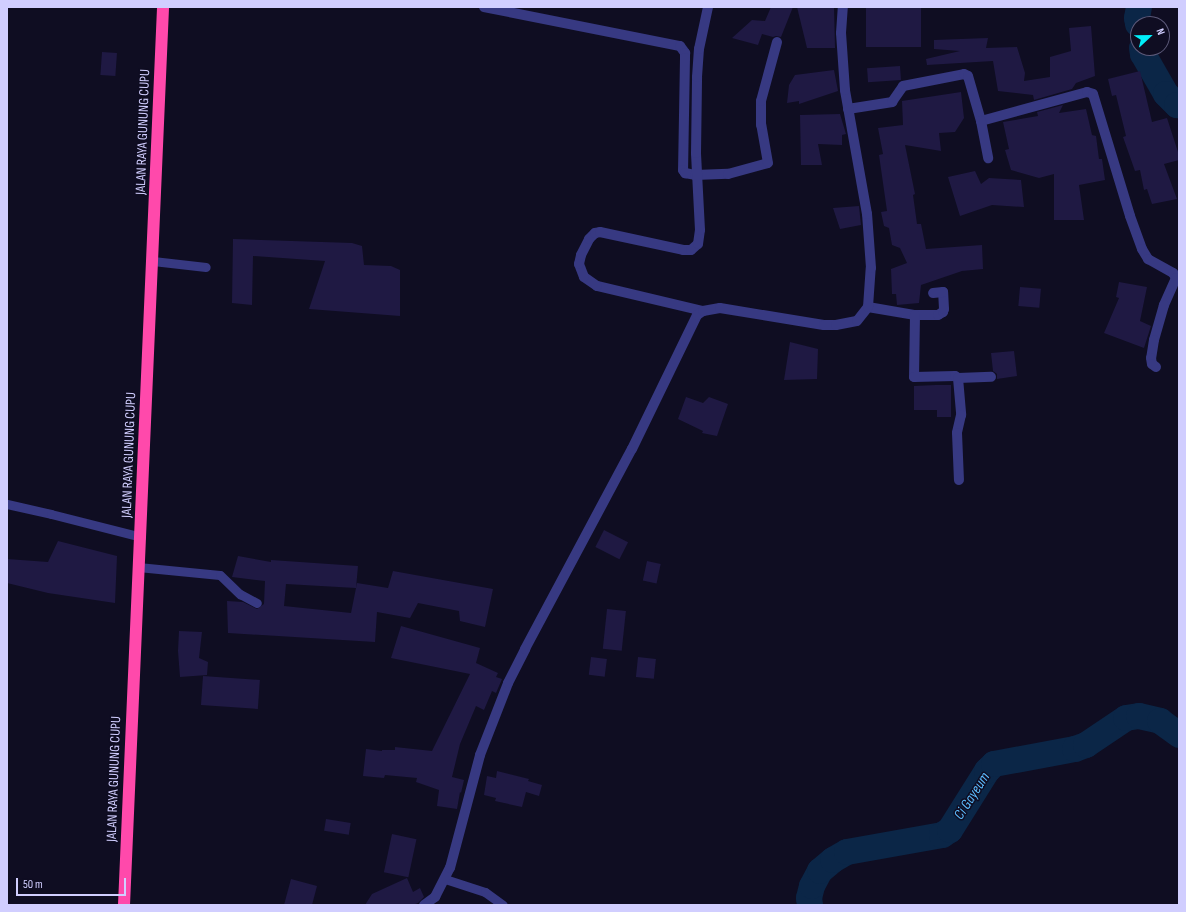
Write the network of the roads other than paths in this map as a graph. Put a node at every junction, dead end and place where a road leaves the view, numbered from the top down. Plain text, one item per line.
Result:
1 (163, 7) edge
2 (484, 7) edge
3 (708, 7) edge
4 (843, 7) edge
5 (777, 42) dead end
6 (848, 109) junction
7 (981, 121) junction
8 (988, 158) dead end
9 (693, 175) junction
10 (153, 260) junction
11 (206, 267) dead end
12 (933, 293) dead end
13 (868, 307) junction
14 (703, 311) junction
15 (915, 315) junction
16 (1156, 368) dead end
17 (991, 377) dead end
18 (958, 378) junction
19 (959, 480) dead end
20 (7, 504) edge
21 (141, 537) junction
22 (138, 567) junction
23 (257, 602) dead end
24 (445, 879) junction
25 (426, 904) edge
26 (124, 905) edge
27 (503, 905) edge

1 - 10 highway, JALAN RAYA GUNUNG CUPU
2 - 9 street
3 - 9 street
4 - 6 street
5 - 9 street
6 - 7 street
6 - 13 street
7 - 8 street
7 - 16 street
9 - 14 street
10 - 11 lane
10 - 21 highway, JALAN RAYA GUNUNG CUPU
12 - 15 street
13 - 14 street
13 - 15 street
14 - 24 street
15 - 18 street
17 - 18 street
18 - 19 street
20 - 21 lane
21 - 22 highway, JALAN RAYA GUNUNG CUPU
22 - 23 lane
22 - 26 highway, JALAN RAYA GUNUNG CUPU
24 - 25 street
24 - 27 lane

